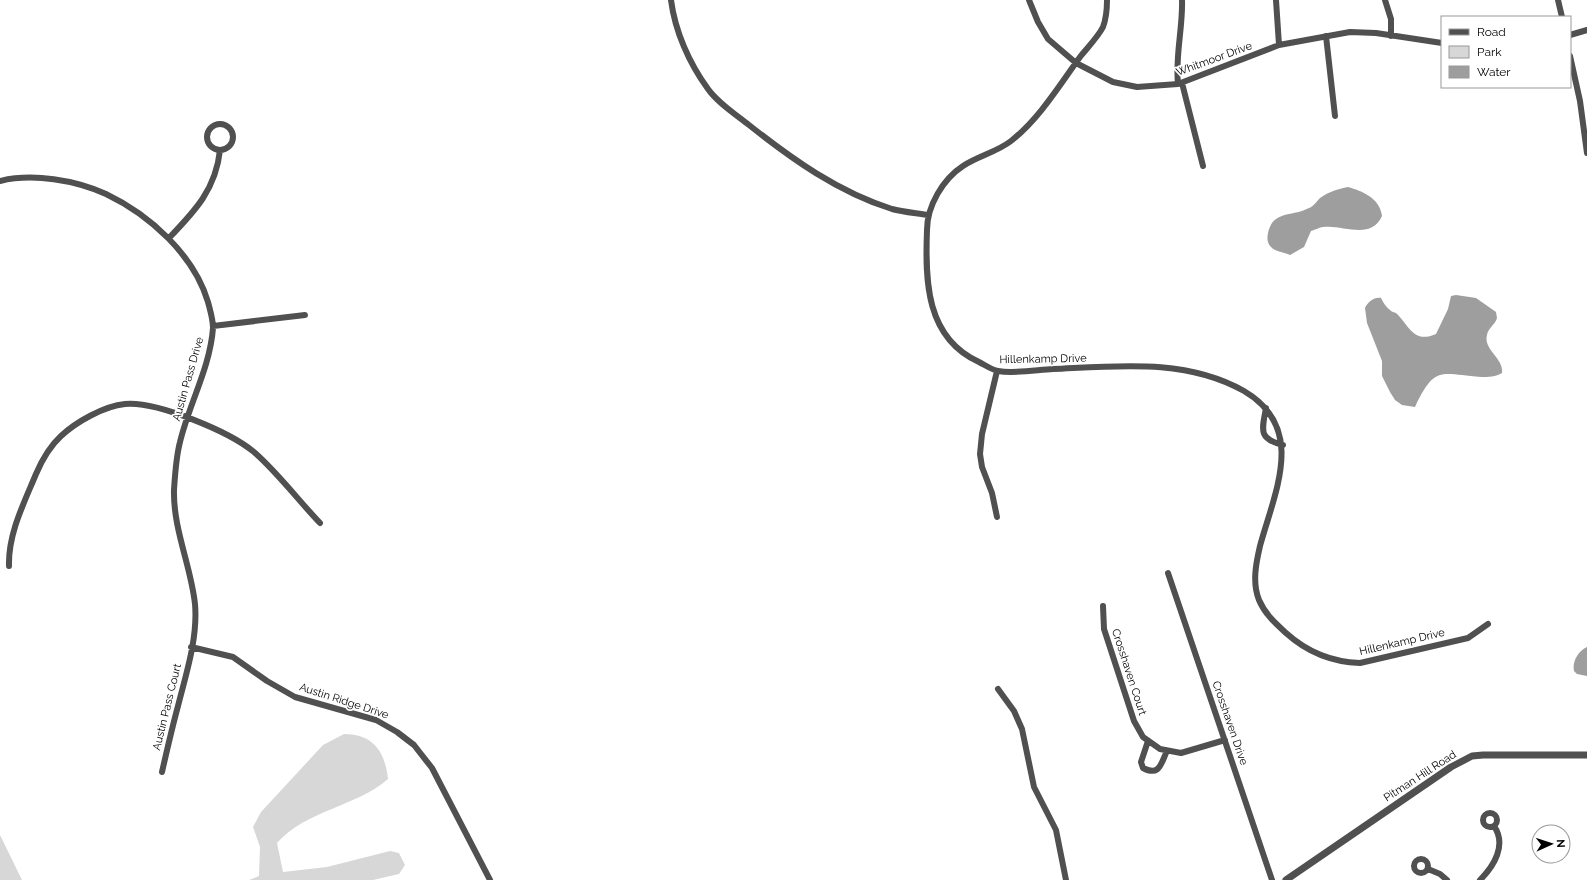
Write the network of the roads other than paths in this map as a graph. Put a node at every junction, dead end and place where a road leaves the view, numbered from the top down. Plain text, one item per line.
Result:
1 (671, 0) edge
2 (1029, 0) edge
3 (1107, 0) edge
4 (1182, 0) edge
5 (1276, 0) edge
6 (1385, 0) edge
7 (1558, 0) edge
8 (1562, 16) edge
9 (1587, 30) edge
10 (1571, 35) edge
11 (1326, 36) junction
12 (1391, 36) junction
13 (1441, 43) edge
14 (1279, 45) junction
15 (1571, 60) edge
16 (1076, 64) junction
17 (1180, 84) junction
18 (1335, 116) dead end
19 (220, 150) junction
20 (1587, 153) edge
21 (1203, 166) dead end
22 (0, 182) edge
23 (928, 215) junction
24 (169, 238) junction
25 (305, 315) dead end
26 (213, 326) junction
27 (997, 371) junction
28 (1266, 408) junction
29 (188, 418) junction
30 (1283, 445) junction
31 (997, 517) dead end
32 (320, 523) dead end
33 (9, 566) dead end
34 (1168, 573) dead end
35 (1103, 606) dead end
36 (1488, 624) dead end
37 (191, 647) junction
38 (998, 689) dead end
39 (1225, 740) junction
40 (1148, 741) junction
41 (1167, 751) junction
42 (1587, 755) edge
43 (162, 772) dead end
44 (1494, 826) dead end
45 (1428, 869) dead end
46 (490, 880) edge
47 (1066, 880) edge
48 (1272, 880) edge
49 (1286, 880) edge
50 (1447, 880) edge
51 (1480, 880) edge

1 - 23 street
2 - 16 street, Whitmoor Drive
3 - 16 street, Hillenkamp Drive
4 - 17 street
5 - 14 street
6 - 12 street
7 - 8 street
9 - 10 street
11 - 12 street, Whitmoor Drive
11 - 14 street, Whitmoor Drive
11 - 18 street
12 - 13 street, Whitmoor Drive
14 - 17 street, Whitmoor Drive
15 - 20 street
16 - 17 street, Whitmoor Drive
16 - 23 street, Hillenkamp Drive
17 - 21 street
19 - 19 street
19 - 24 street
22 - 24 street, Austin Pass Drive
23 - 27 street, Hillenkamp Drive
24 - 26 street, Austin Pass Drive
25 - 26 street
26 - 29 street, Austin Pass Drive
27 - 28 street, Hillenkamp Drive
27 - 31 street
28 - 30 street, Hillenkamp Drive
28 - 30 street
29 - 32 street
29 - 33 street
29 - 37 street, Austin Pass Drive
30 - 36 street, Hillenkamp Drive
34 - 39 street, Crosshaven Drive
35 - 40 street, Crosshaven Court
37 - 43 street, Austin Pass Court
37 - 46 street, Austin Ridge Drive
38 - 47 street
39 - 41 street, Crosshaven Court
39 - 48 street, Crosshaven Drive
40 - 41 street, Crosshaven Court
40 - 41 street
42 - 49 street, Pitman Hill Road
44 - 51 street
45 - 50 street

